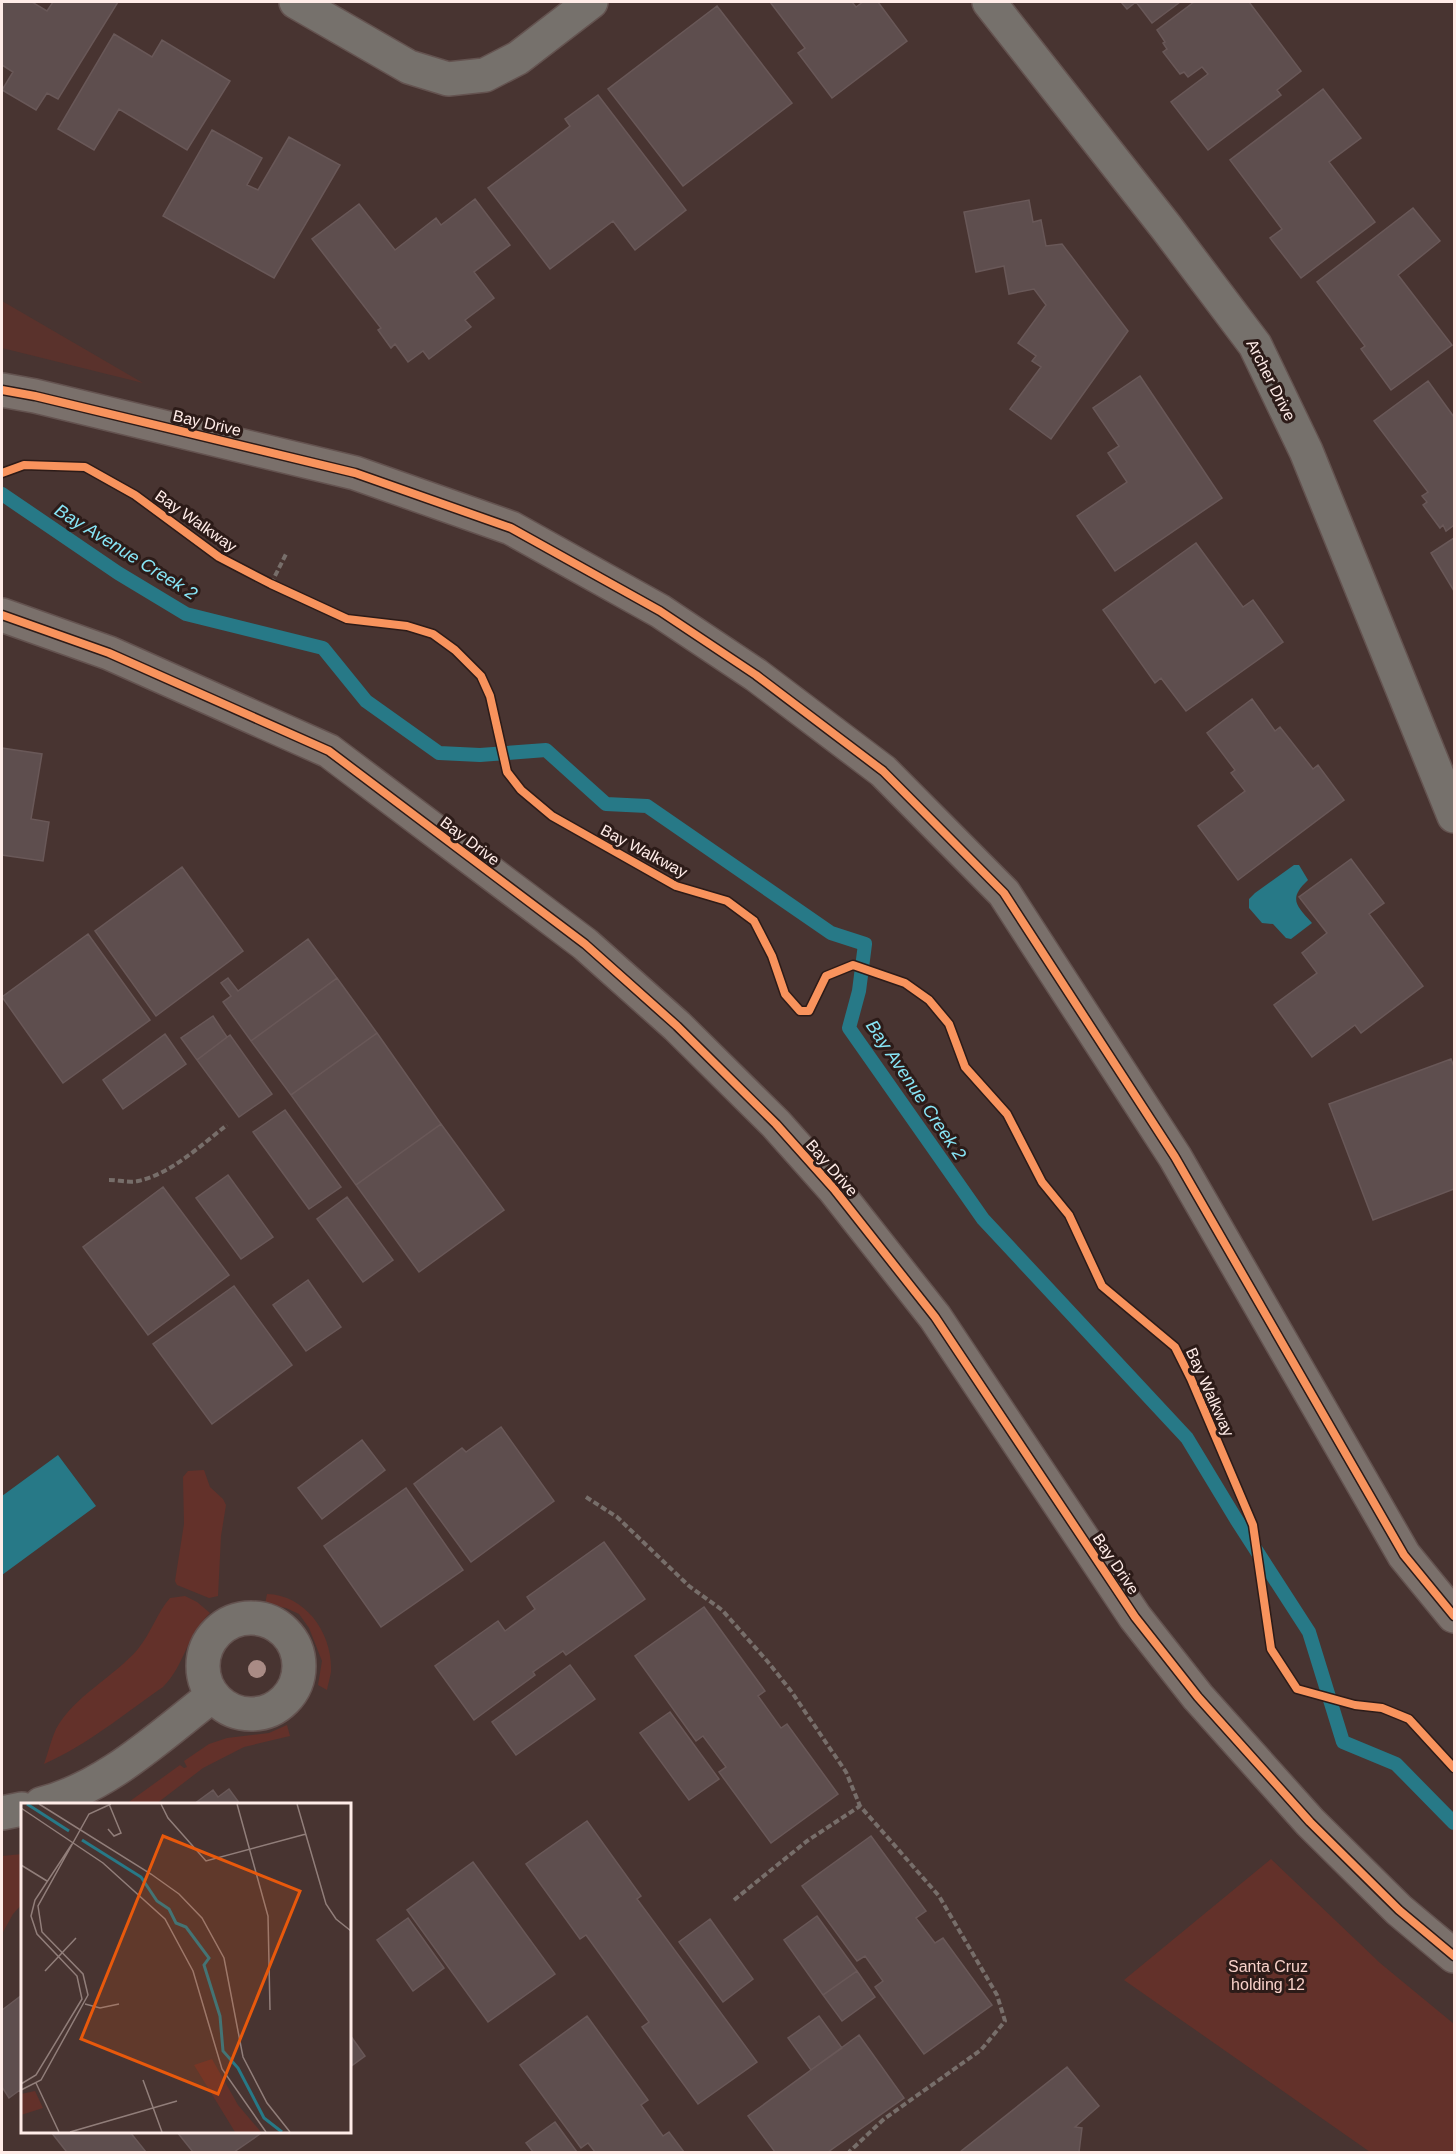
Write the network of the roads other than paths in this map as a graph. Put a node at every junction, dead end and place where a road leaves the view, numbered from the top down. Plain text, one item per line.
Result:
1 (296, 2) edge
2 (591, 2) edge
3 (989, 2) edge
4 (2, 390) edge
5 (2, 615) edge
6 (1455, 816) edge
7 (1455, 1616) edge
8 (212, 1696) dead end
9 (46, 1803) edge
10 (21, 1809) edge
11 (2, 1813) edge
12 (1455, 1956) edge

1 - 2 street
3 - 6 street, Archer Drive
4 - 7 main road, Bay Drive
5 - 12 main road, Bay Drive
8 - 9 street
10 - 11 street

